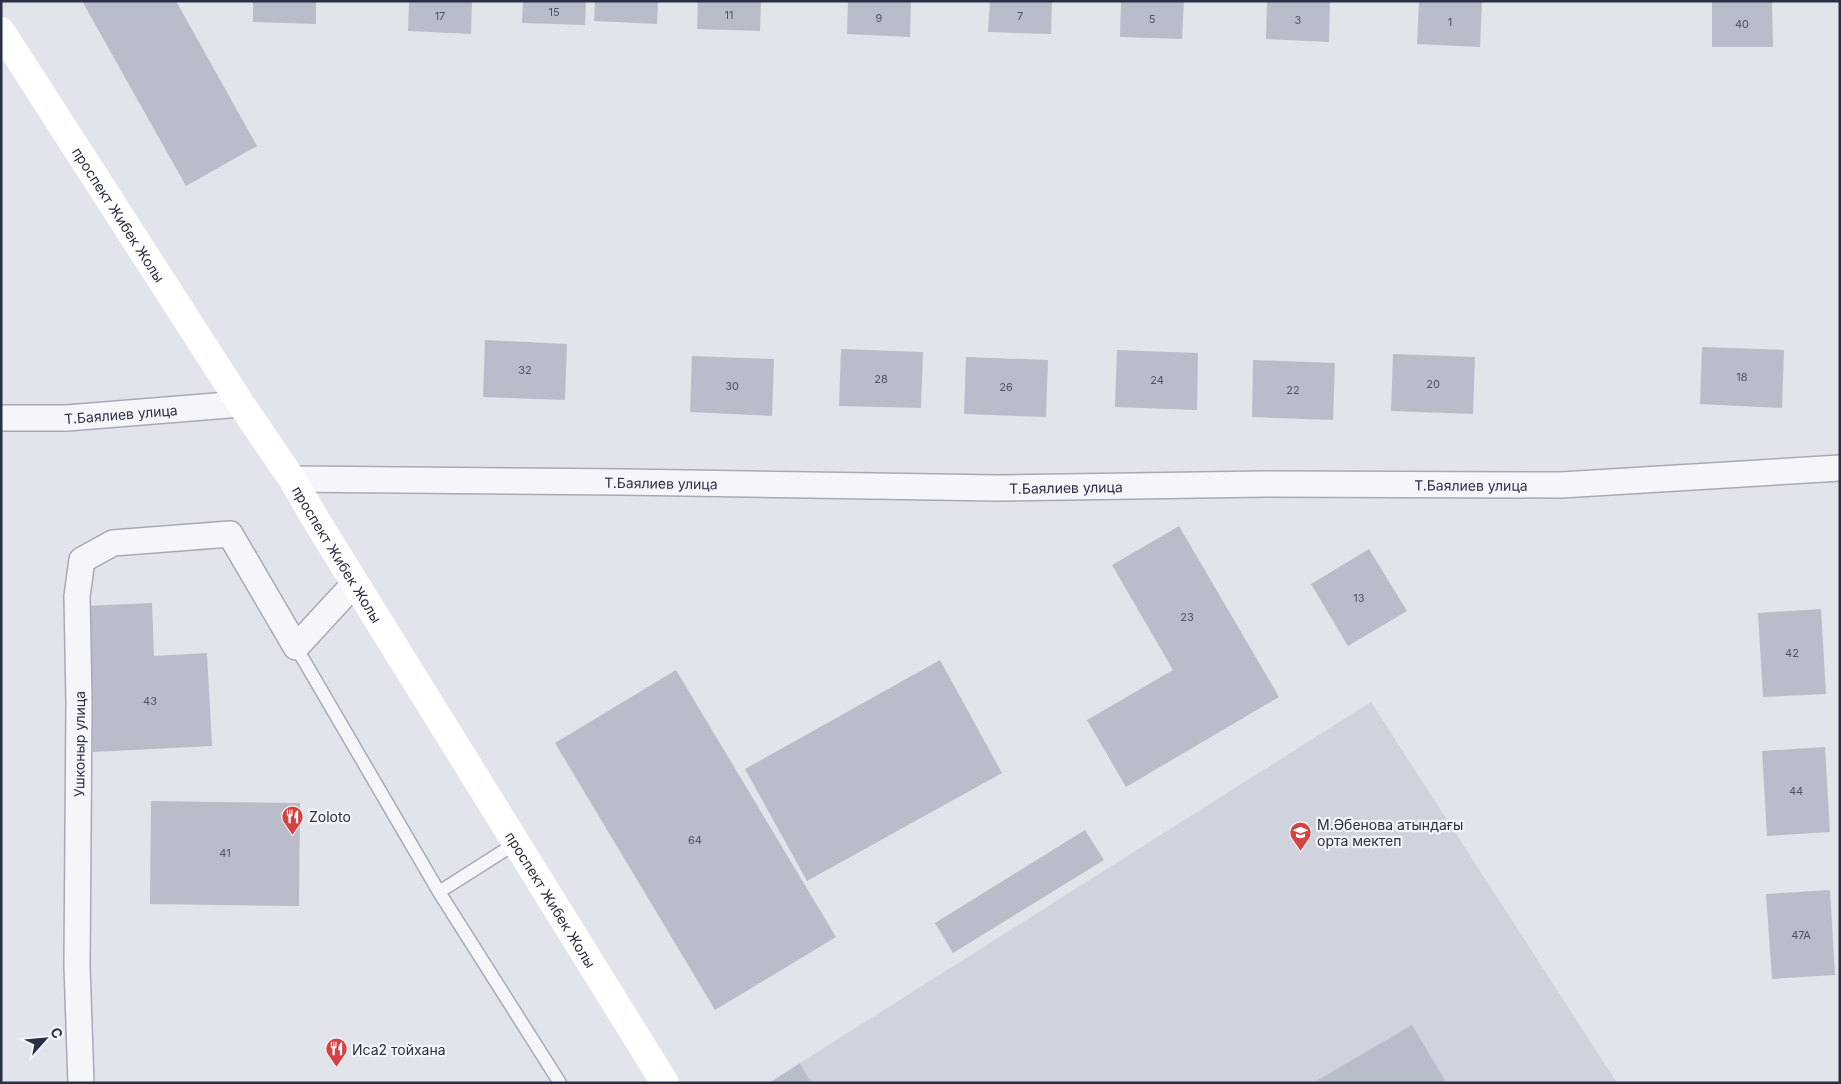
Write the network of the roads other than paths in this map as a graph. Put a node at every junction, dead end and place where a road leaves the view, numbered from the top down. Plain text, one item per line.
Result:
1 (1, 31) edge
2 (241, 404) junction
3 (1, 418) edge
4 (1840, 468) edge
5 (292, 479) junction
6 (355, 583) junction
7 (296, 647) junction
8 (516, 843) junction
9 (439, 892) junction
10 (657, 1080) edge
11 (81, 1083) edge
12 (560, 1083) edge

1 - 2 main road, проспект Жибек Жолы
2 - 3 street, Т.Баялиев улица
2 - 5 main road, проспект Жибек Жолы
4 - 5 street, Т.Баялиев улица
5 - 6 main road, проспект Жибек Жолы
6 - 7 street
6 - 8 main road, проспект Жибек Жолы
7 - 9 lane
7 - 11 street, Ушконыр улица
8 - 9 lane
8 - 10 main road, проспект Жибек Жолы
9 - 12 lane

